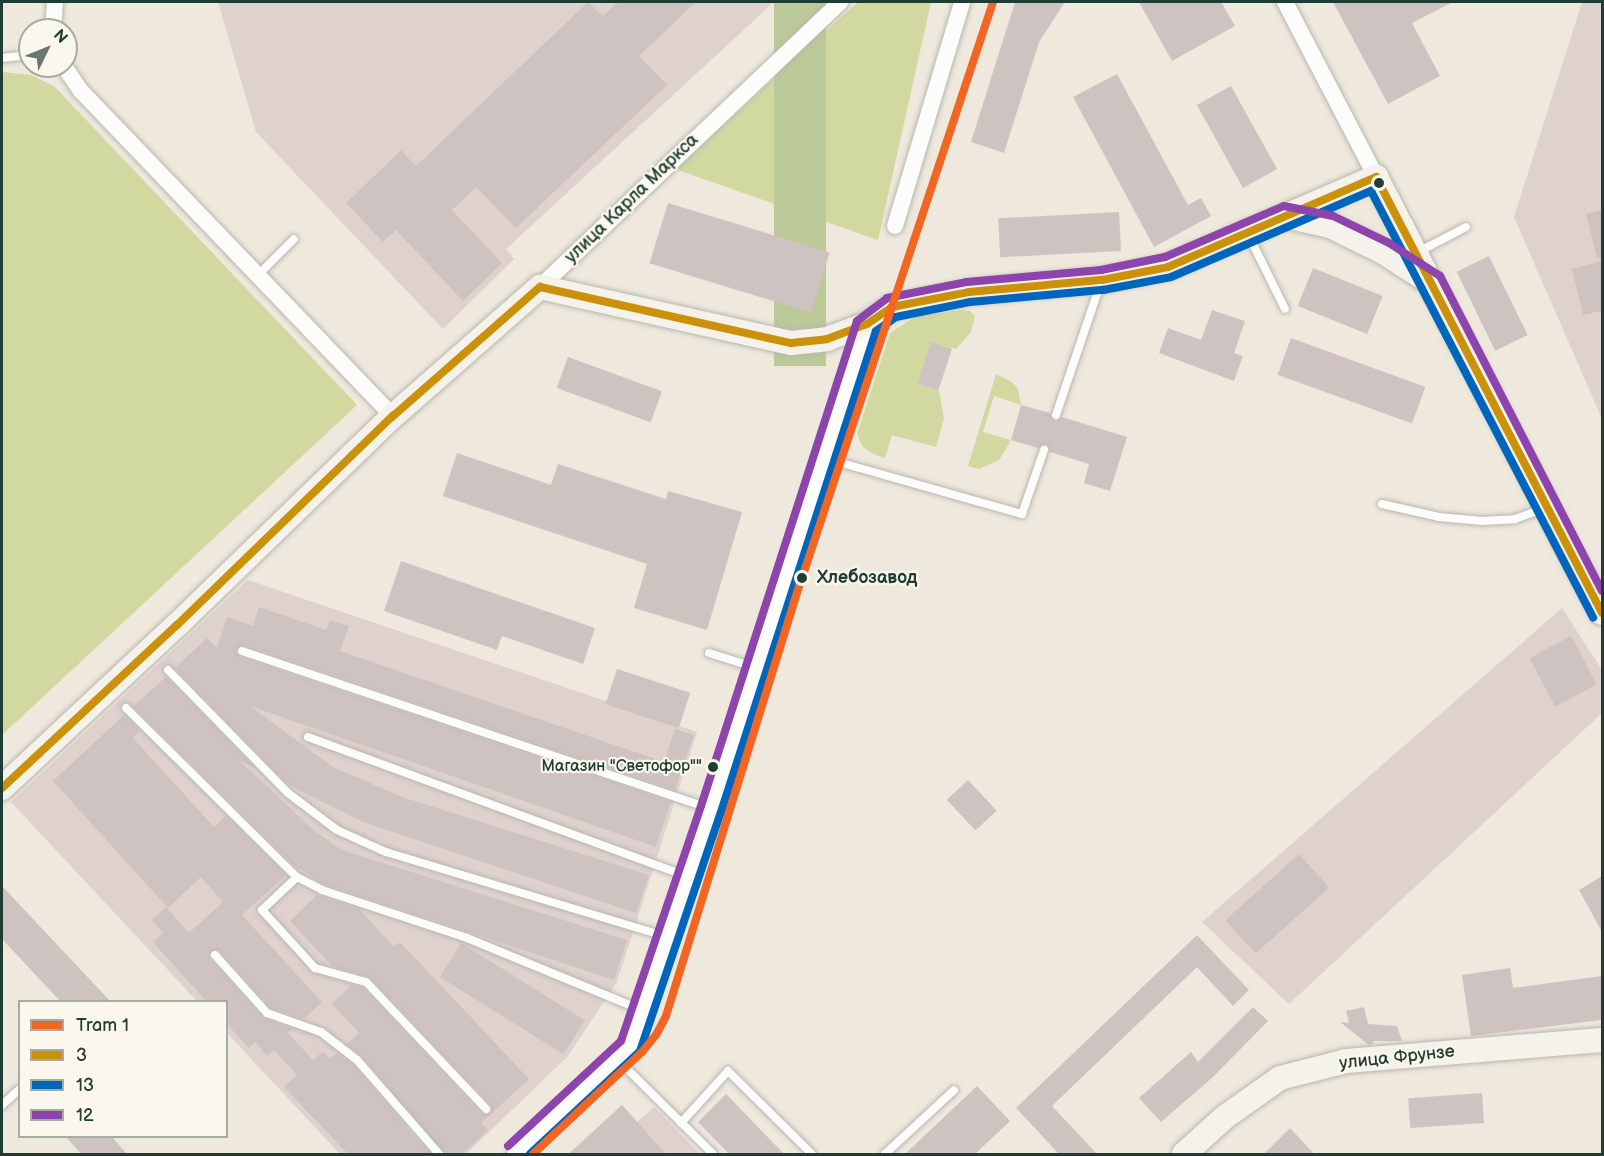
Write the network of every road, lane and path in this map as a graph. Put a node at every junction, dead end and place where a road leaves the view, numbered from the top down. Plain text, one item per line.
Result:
1 (55, 2) edge
2 (840, 2) edge
3 (962, 2) edge
4 (1285, 2) edge
5 (54, 18) edge
6 (18, 56) edge
7 (2, 58) edge
8 (72, 78) edge
9 (1376, 177) junction
10 (1286, 216) junction
11 (895, 226) dead end
12 (1466, 227) dead end
13 (1248, 232) junction
14 (294, 239) dead end
15 (1416, 253) junction
16 (257, 276) junction
17 (1102, 280) junction
18 (1431, 282) junction
19 (540, 287) junction
20 (1285, 309) dead end
21 (867, 324) junction
22 (1056, 415) dead end
23 (393, 416) junction
24 (1044, 450) dead end
25 (824, 458) junction
26 (1382, 504) dead end
27 (1548, 507) junction
28 (1602, 613) edge
29 (242, 651) dead end
30 (709, 653) dead end
31 (757, 668) junction
32 (168, 670) dead end
33 (126, 708) dead end
34 (308, 737) dead end
35 (2, 788) edge
36 (711, 809) junction
37 (297, 877) junction
38 (689, 877) junction
39 (669, 937) junction
40 (215, 955) dead end
41 (644, 1011) junction
42 (1602, 1040) edge
43 (617, 1059) junction
44 (954, 1090) dead end
45 (18, 1091) edge
46 (2, 1105) edge
47 (486, 1109) dead end
48 (681, 1123) junction
49 (439, 1155) edge
50 (515, 1155) edge
51 (713, 1155) edge
52 (812, 1155) edge
53 (885, 1155) edge
54 (1184, 1155) edge

1 - 5 street
2 - 19 street, улица Карла Маркса
3 - 11 street
4 - 9 street
6 - 7 lane
8 - 16 street
9 - 10 main road
9 - 15 main road
10 - 13 main road
10 - 18 main road
12 - 15 lane
13 - 17 main road
13 - 20 lane
14 - 16 lane
15 - 18 main road
16 - 23 street
17 - 21 main road
17 - 22 lane
18 - 27 main road
19 - 21 main road
19 - 23 main road, улица Карла Маркса
21 - 25 street
23 - 35 main road, улица Карла Маркса
24 - 25 lane
25 - 31 street
26 - 27 lane
27 - 28 main road
29 - 36 lane
30 - 31 lane
31 - 36 street
32 - 39 lane
33 - 37 lane
34 - 38 lane
36 - 38 street
37 - 41 lane
37 - 47 lane
38 - 39 street
39 - 41 street
40 - 49 lane
41 - 43 street
42 - 54 main road, улица Фрунзе
43 - 48 lane
43 - 50 street
44 - 53 lane
45 - 46 lane
48 - 51 lane
48 - 52 lane

